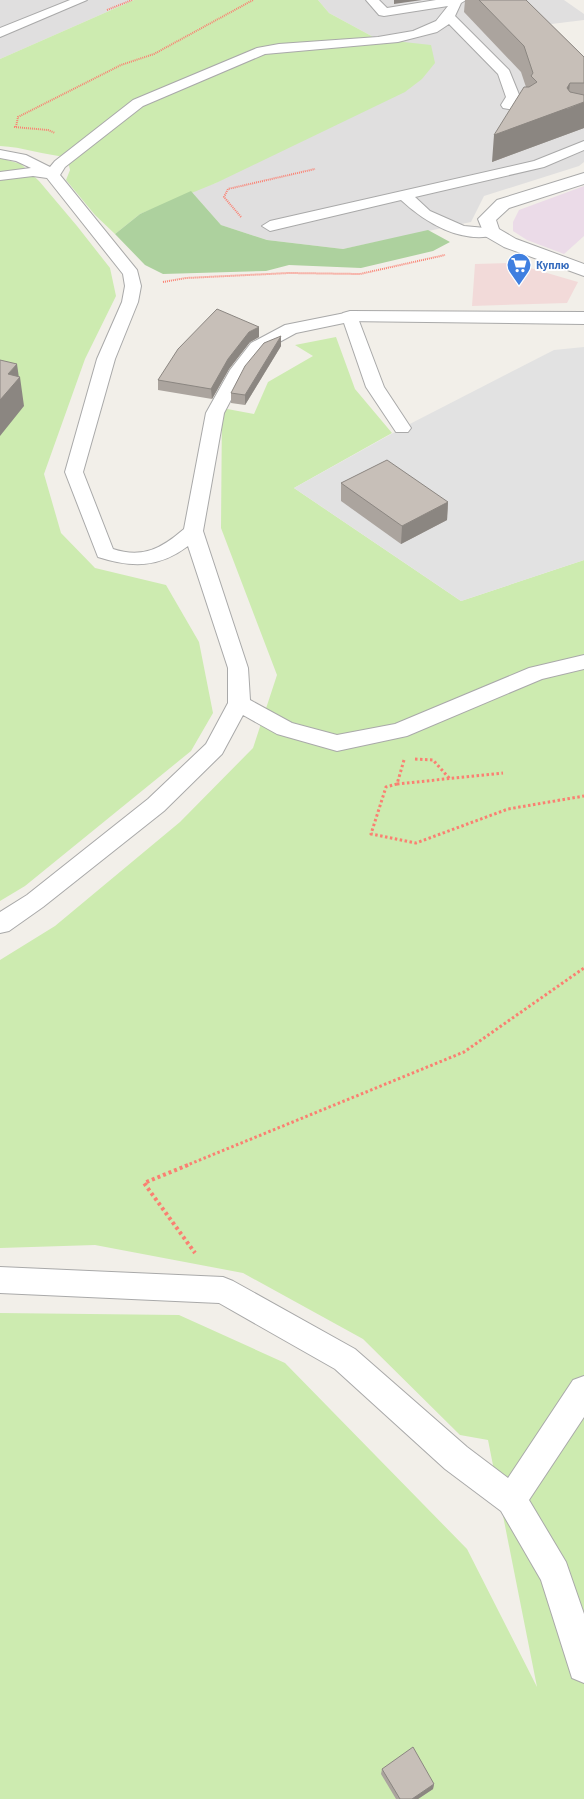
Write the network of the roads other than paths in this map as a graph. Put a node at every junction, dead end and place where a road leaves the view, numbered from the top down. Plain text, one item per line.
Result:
1 (81, 0) edge
2 (372, 0) edge
3 (458, 1) edge
4 (449, 17) junction
5 (0, 33) edge
6 (525, 108) edge
7 (584, 145) edge
8 (0, 154) edge
9 (52, 175) junction
10 (0, 176) edge
11 (584, 178) edge
12 (405, 196) junction
13 (270, 226) road end
14 (491, 232) junction
15 (584, 270) edge
16 (350, 317) junction
17 (584, 318) edge
18 (402, 428) dead end
19 (194, 531) junction
20 (584, 662) edge
21 (239, 703) junction
22 (0, 924) edge
23 (0, 1280) edge
24 (584, 1390) edge
25 (512, 1500) junction
26 (584, 1666) edge

1 - 5 lane
2 - 3 lane
3 - 4 lane
4 - 6 lane
4 - 9 lane
7 - 12 lane
8 - 9 lane
9 - 10 lane
9 - 19 lane
11 - 14 street
12 - 13 lane
12 - 14 lane
14 - 15 street
16 - 17 street
16 - 18 lane
16 - 19 lane
19 - 21 lane
20 - 21 lane
21 - 22 lane
23 - 25 lane
24 - 25 lane
25 - 26 lane

